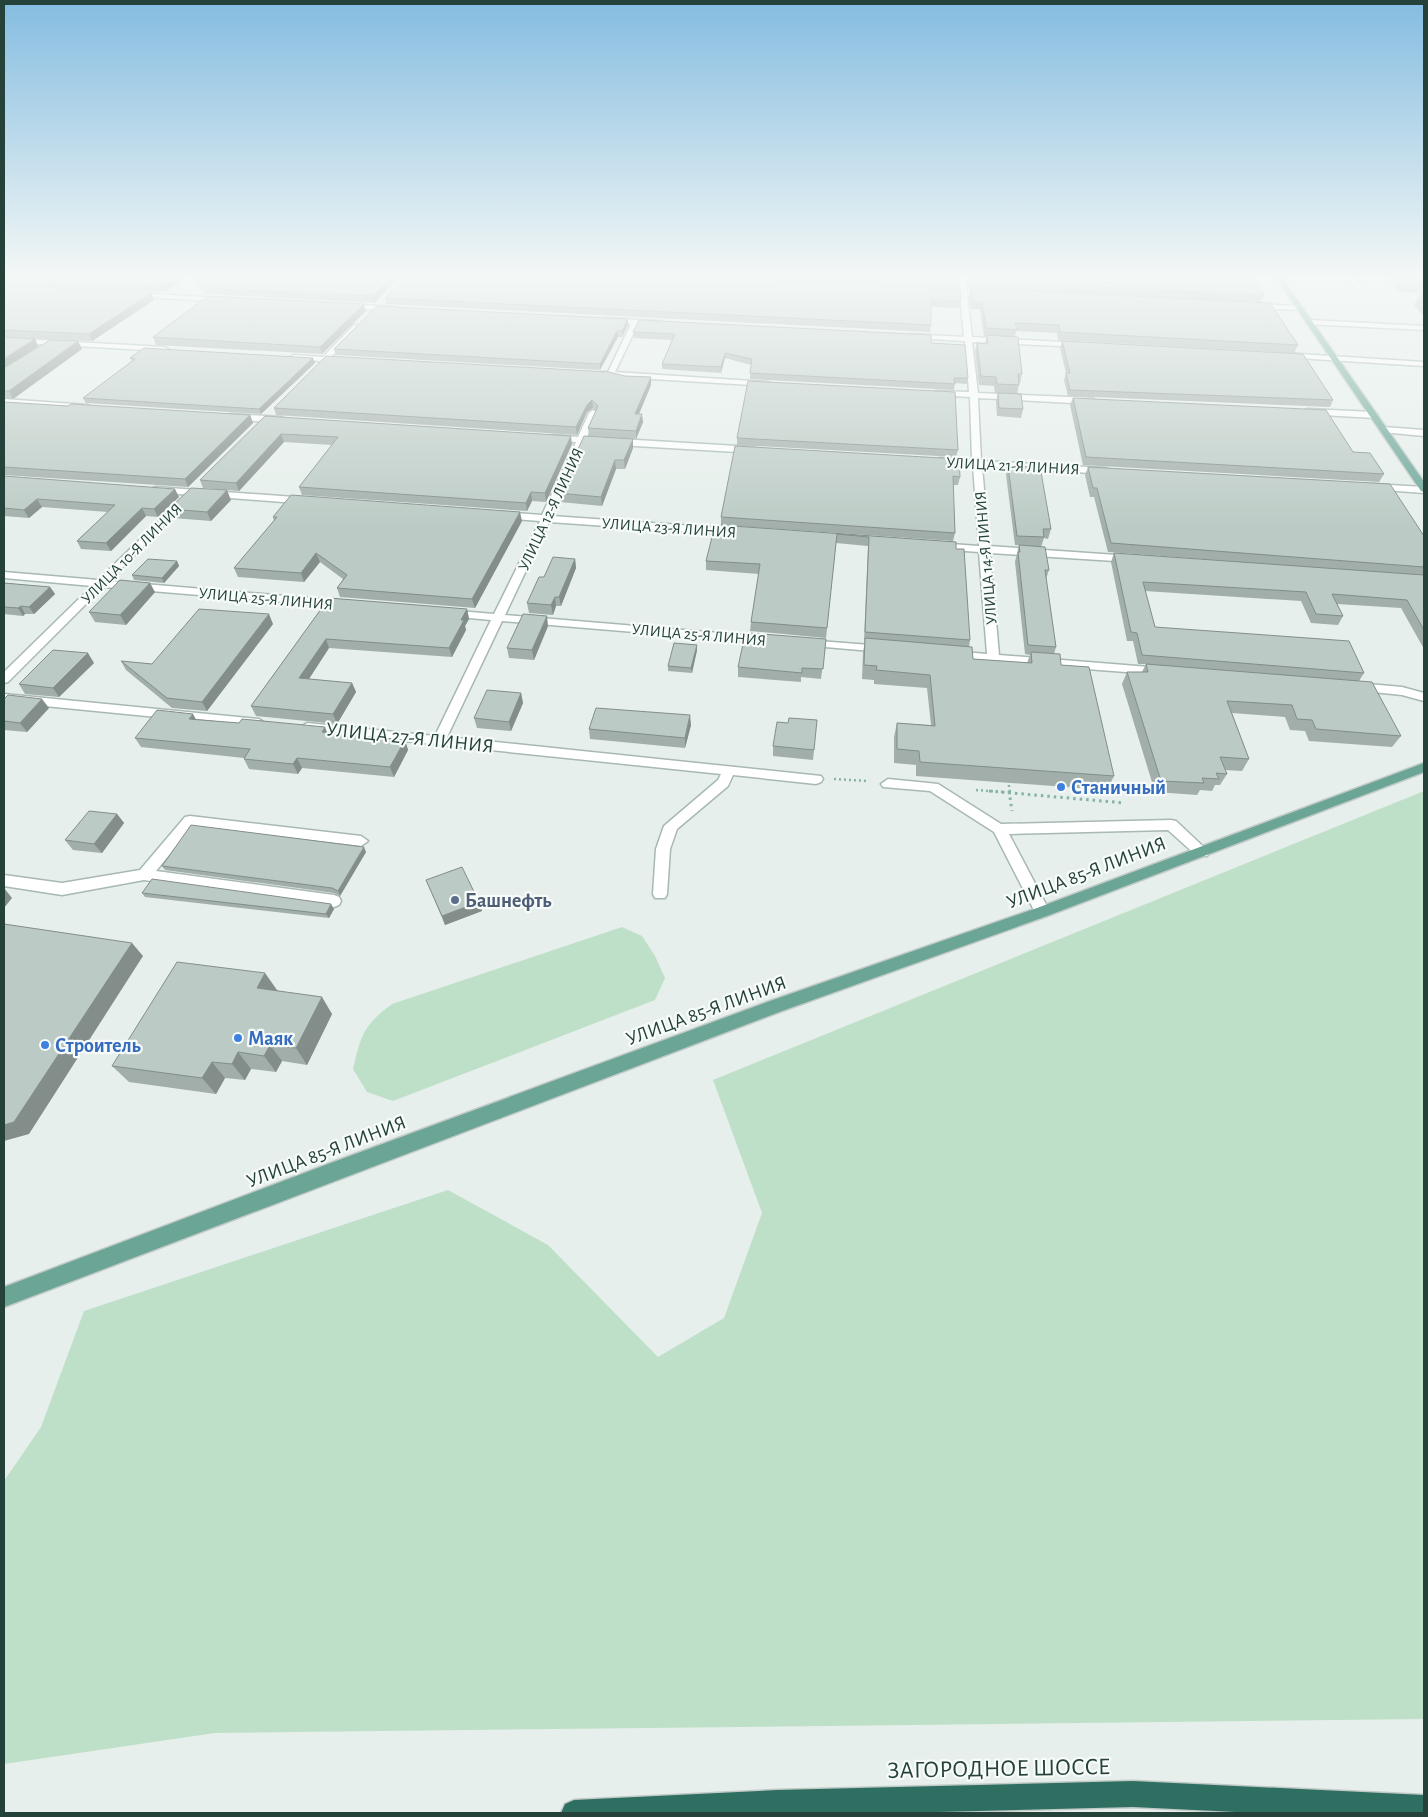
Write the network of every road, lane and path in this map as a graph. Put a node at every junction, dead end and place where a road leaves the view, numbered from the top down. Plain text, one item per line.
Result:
1 (321, 363) edge
2 (616, 363) edge
3 (971, 363) edge
4 (1337, 363) edge
5 (1406, 363) edge
6 (1424, 364) edge
7 (312, 372) edge
8 (590, 374) edge
9 (610, 375) junction
10 (777, 384) edge
11 (924, 393) edge
12 (974, 396) junction
13 (4, 402) edge
14 (1100, 402) edge
15 (100, 408) edge
16 (1296, 412) edge
17 (593, 413) edge
18 (268, 415) junction
19 (1374, 415) junction
20 (216, 416) edge
21 (294, 421) edge
22 (1384, 430) junction
23 (251, 432) edge
24 (1424, 433) edge
25 (542, 438) edge
26 (582, 440) junction
27 (760, 450) edge
28 (928, 460) edge
29 (977, 463) junction
30 (1116, 472) edge
31 (205, 479) edge
32 (1365, 486) edge
33 (142, 489) edge
34 (1424, 490) edge
35 (191, 493) junction
36 (319, 502) edge
37 (487, 514) edge
38 (546, 518) junction
39 (751, 533) edge
40 (926, 545) edge
41 (985, 549) junction
42 (1141, 560) edge
43 (4, 575) edge
44 (101, 584) junction
45 (360, 606) edge
46 (439, 612) edge
47 (499, 618) junction
48 (776, 640) edge
49 (796, 642) edge
50 (894, 650) edge
51 (944, 654) edge
52 (993, 658) junction
53 (1173, 672) edge
54 (4, 679) edge
55 (1342, 686) edge
56 (1424, 697) edge
57 (4, 698) edge
58 (271, 724) edge
59 (291, 726) edge
60 (439, 740) junction
61 (1424, 767) edge
62 (729, 770) junction
63 (1008, 773) edge
64 (816, 779) joint
65 (888, 784) joint
66 (933, 787) junction
67 (1010, 792) junction
68 (1125, 803) dead end
69 (998, 829) junction
70 (1014, 829) junction
71 (361, 841) dead end
72 (1202, 852) junction
73 (144, 875) junction
74 (4, 881) edge
75 (660, 894) dead end
76 (334, 901) dead end
77 (1042, 912) junction
78 (4, 1297) edge
79 (1424, 1808) edge
80 (574, 1813) edge

1 - 7 street
2 - 9 street
3 - 12 street, УЛИЦА 14-Я ЛИНИЯ
4 - 19 main road
5 - 6 street
8 - 9 street
9 - 10 street
11 - 12 street
12 - 14 street
12 - 29 street, УЛИЦА 14-Я ЛИНИЯ
13 - 15 street
16 - 19 street
17 - 26 street, УЛИЦА 12-Я ЛИНИЯ
18 - 20 street
18 - 21 street
18 - 23 street
19 - 22 main road
22 - 24 street
22 - 34 main road
25 - 26 street
26 - 27 street
26 - 38 street, УЛИЦА 12-Я ЛИНИЯ
28 - 29 street, УЛИЦА 21-Я ЛИНИЯ
29 - 30 street, УЛИЦА 21-Я ЛИНИЯ
29 - 41 street, УЛИЦА 14-Я ЛИНИЯ
31 - 35 street, УЛИЦА 10-Я ЛИНИЯ
32 - 34 street
33 - 35 street
35 - 36 street
35 - 44 street, УЛИЦА 10-Я ЛИНИЯ
37 - 38 street, УЛИЦА 23-Я ЛИНИЯ
38 - 39 street, УЛИЦА 23-Я ЛИНИЯ
38 - 47 street, УЛИЦА 12-Я ЛИНИЯ
40 - 41 street
41 - 42 street
41 - 52 street, УЛИЦА 14-Я ЛИНИЯ
43 - 44 street, УЛИЦА 25-Я ЛИНИЯ
44 - 45 street, УЛИЦА 25-Я ЛИНИЯ
44 - 54 street, УЛИЦА 10-Я ЛИНИЯ
46 - 47 street, УЛИЦА 25-Я ЛИНИЯ
47 - 48 street, УЛИЦА 25-Я ЛИНИЯ
47 - 60 street, УЛИЦА 12-Я ЛИНИЯ
49 - 50 street, УЛИЦА 25-Я ЛИНИЯ
51 - 52 street
52 - 53 street
55 - 56 street
57 - 58 street
59 - 60 street, УЛИЦА 27-Я ЛИНИЯ
60 - 62 street, УЛИЦА 27-Я ЛИНИЯ
61 - 72 main road, УЛИЦА 85-Я ЛИНИЯ
62 - 64 street, УЛИЦА 27-Я ЛИНИЯ
62 - 75 street
63 - 67 path
64 - 65 path
65 - 66 street
66 - 67 path
66 - 69 street
67 - 68 path
67 - 70 path
69 - 70 street
69 - 77 street
70 - 72 street
71 - 73 street
72 - 77 main road, УЛИЦА 85-Я ЛИНИЯ
73 - 74 street
73 - 76 street
77 - 78 main road, УЛИЦА 85-Я ЛИНИЯ
79 - 80 highway, ЗАГОРОДНОЕ ШОССЕ

